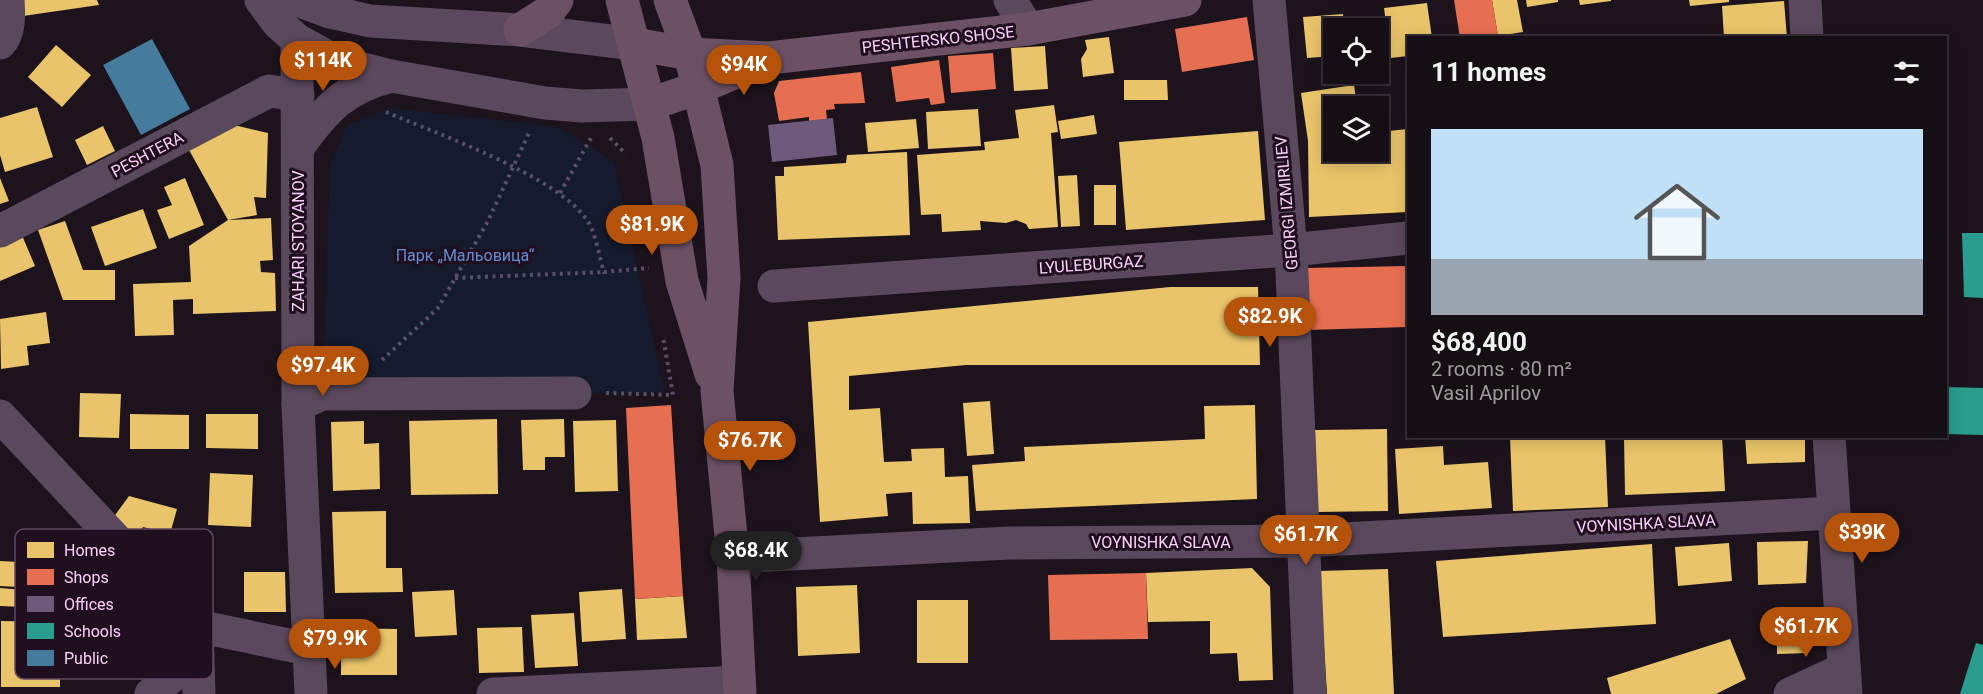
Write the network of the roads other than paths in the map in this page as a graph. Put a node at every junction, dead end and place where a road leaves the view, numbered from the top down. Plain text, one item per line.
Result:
1 (8, 0) edge
2 (261, 0) edge
3 (297, 0) edge
4 (557, 0) edge
5 (622, 0) edge
6 (670, 0) edge
7 (1010, 0) edge
8 (1185, 0) edge
9 (1269, 0) edge
10 (1805, 0) edge
11 (1028, 29) junction
12 (520, 30) junction
13 (1807, 36) edge
14 (297, 40) junction
15 (0, 43) edge
16 (635, 44) junction
17 (690, 54) junction
18 (769, 58) junction
19 (391, 76) junction
20 (698, 88) junction
21 (298, 95) junction
22 (650, 104) junction
23 (299, 146) junction
24 (0, 231) edge
25 (1407, 238) edge
26 (1291, 250) junction
27 (774, 286) dead end
28 (717, 391) junction
29 (575, 393) road end
30 (298, 405) junction
31 (0, 416) edge
32 (1829, 438) edge
33 (1833, 513) junction
34 (99, 529) edge
35 (1304, 541) junction
36 (733, 557) junction
37 (213, 641) edge
38 (308, 649) junction
39 (164, 679) edge
40 (198, 679) edge
41 (1845, 682) edge
42 (739, 688) edge
43 (151, 694) edge
44 (199, 694) edge
45 (311, 694) edge
46 (493, 694) edge
47 (1310, 694) edge
48 (1790, 694) edge

1 - 15 street
2 - 14 street
3 - 12 street
4 - 12 main road
5 - 16 main road
6 - 17 main road
7 - 11 street
8 - 11 main road, PESHTERSKO SHOSE
9 - 26 street, GEORGI IZMIRLIEV
10 - 13 street
11 - 18 main road, PESHTERSKO SHOSE
12 - 16 street
14 - 19 street
14 - 21 street, ZAHARI STOYANOV
16 - 17 main road, PESHTERSKO SHOSE
16 - 22 main road
17 - 18 main road, PESHTERSKO SHOSE
17 - 20 main road
18 - 20 main road
19 - 22 street
19 - 23 street
20 - 22 main road
20 - 28 main road
21 - 23 street, ZAHARI STOYANOV
21 - 24 street, PESHTERA
22 - 28 main road
23 - 30 street, ZAHARI STOYANOV
25 - 26 street, LYULEBURGAZ
26 - 27 street, LYULEBURGAZ
26 - 35 street, GEORGI IZMIRLIEV
28 - 36 main road
29 - 30 street
30 - 38 street, ZAHARI STOYANOV
31 - 34 street
32 - 33 street
33 - 35 street, VOYNISHKA SLAVA
33 - 41 street
35 - 36 street, VOYNISHKA SLAVA
35 - 47 street, GEORGI IZMIRLIEV
36 - 42 main road
37 - 38 street
38 - 45 street, ZAHARI STOYANOV
39 - 43 street
40 - 44 street
41 - 48 street
42 - 46 street

